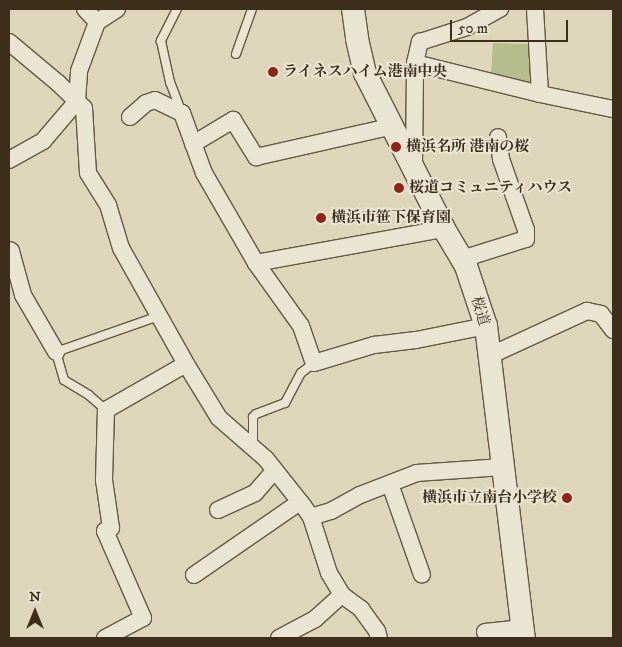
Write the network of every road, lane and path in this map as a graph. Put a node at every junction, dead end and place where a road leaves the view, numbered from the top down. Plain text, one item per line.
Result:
1 (85, 9) edge
2 (117, 9) edge
3 (177, 9) edge
4 (252, 9) edge
5 (500, 9) edge
6 (536, 9) edge
7 (351, 13) edge
8 (97, 22) junction
9 (9, 42) edge
10 (236, 54) dead end
11 (415, 63) junction
12 (540, 94) junction
13 (77, 101) junction
14 (613, 109) edge
15 (182, 113) junction
16 (130, 117) dead end
17 (394, 126) junction
18 (498, 137) dead end
19 (193, 144) junction
20 (9, 160) edge
21 (414, 167) junction
22 (444, 229) junction
23 (9, 250) edge
24 (462, 259) junction
25 (256, 263) junction
26 (159, 316) junction
27 (486, 326) junction
28 (613, 330) edge
29 (56, 352) junction
30 (489, 356) junction
31 (314, 363) junction
32 (186, 364) junction
33 (106, 410) junction
34 (253, 449) junction
35 (502, 467) junction
36 (275, 470) junction
37 (390, 484) junction
38 (300, 502) junction
39 (218, 510) dead end
40 (311, 517) junction
41 (194, 575) dead end
42 (422, 575) dead end
43 (342, 595) junction
44 (485, 632) dead end
45 (523, 633) edge
46 (105, 638) edge
47 (279, 638) edge
48 (379, 638) edge

1 - 8 street
2 - 8 street
3 - 15 lane
4 - 10 lane
5 - 11 street
6 - 12 street
7 - 17 street, 桜道
8 - 13 street
9 - 13 street
11 - 12 street
11 - 21 street
12 - 14 street
13 - 20 street
13 - 26 street
15 - 16 street
15 - 19 street
17 - 19 street
17 - 21 street, 桜道
18 - 24 street
19 - 25 street
21 - 22 street, 桜道
22 - 24 street, 桜道
22 - 25 street
23 - 29 street
24 - 27 street, 桜道
25 - 31 street
26 - 29 lane
26 - 32 street
27 - 30 street, 桜道
27 - 31 street
28 - 30 street
29 - 33 lane
30 - 35 street, 桜道
31 - 34 lane
32 - 33 street
32 - 34 street
33 - 46 street
34 - 36 street
35 - 37 street
35 - 45 street, 桜道
36 - 38 street
36 - 39 street
37 - 40 street
37 - 42 street
38 - 40 street
38 - 41 street
40 - 43 street
43 - 47 street
43 - 48 street
44 - 45 street

